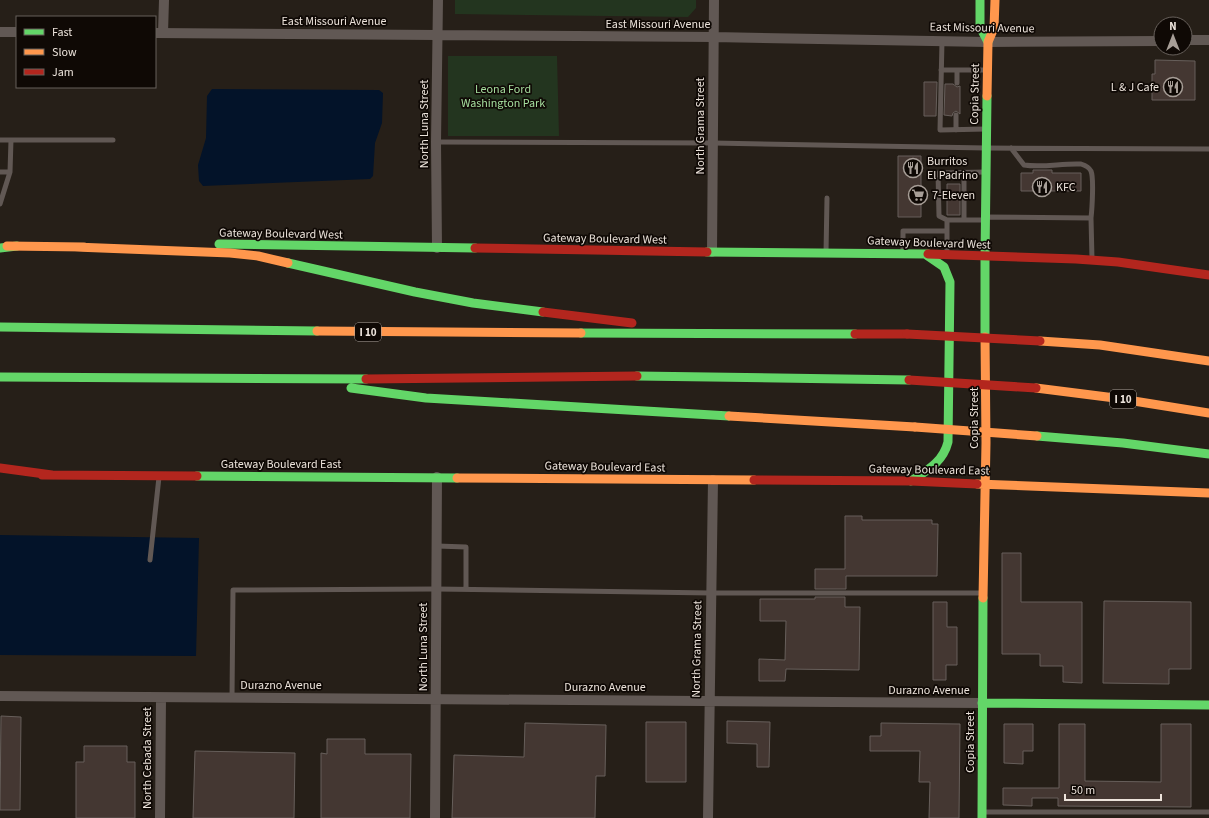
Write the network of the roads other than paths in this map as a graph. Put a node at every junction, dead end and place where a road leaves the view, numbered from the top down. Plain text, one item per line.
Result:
1 (164, 0) edge
2 (438, 0) edge
3 (714, 0) edge
4 (980, 0) edge
5 (995, 0) edge
6 (0, 32) edge
7 (16, 32) edge
8 (159, 33) edge
9 (437, 35) junction
10 (714, 37) junction
11 (942, 40) junction
12 (1193, 40) edge
13 (1209, 40) edge
14 (1153, 41) edge
15 (988, 42) junction
16 (941, 70) junction
17 (958, 70) junction
18 (987, 70) junction
19 (957, 83) dead end
20 (956, 115) dead end
21 (987, 129) junction
22 (956, 130) junction
23 (0, 140) edge
24 (11, 140) junction
25 (113, 140) dead end
26 (436, 142) junction
27 (713, 143) junction
28 (986, 148) junction
29 (1012, 148) junction
30 (1209, 149) edge
31 (0, 172) edge
32 (10, 172) junction
33 (964, 172) junction
34 (986, 172) junction
35 (827, 198) dead end
36 (0, 204) edge
37 (1091, 218) junction
38 (986, 219) junction
39 (947, 220) junction
40 (964, 220) junction
41 (947, 231) junction
42 (0, 247) edge
43 (75, 247) junction
44 (437, 248) junction
45 (712, 252) junction
46 (826, 253) junction
47 (903, 253) junction
48 (925, 254) junction
49 (947, 254) junction
50 (985, 256) junction
51 (1092, 260) junction
52 (1209, 275) edge
53 (0, 327) edge
54 (736, 334) junction
55 (1176, 357) junction
56 (1209, 361) edge
57 (1209, 365) edge
58 (0, 377) edge
59 (319, 380) junction
60 (1209, 413) edge
61 (1205, 453) edge
62 (0, 468) edge
63 (0, 475) edge
64 (52, 475) junction
65 (159, 475) junction
66 (437, 477) junction
67 (713, 480) junction
68 (911, 481) junction
69 (985, 483) junction
70 (1209, 493) edge
71 (437, 546) junction
72 (150, 560) dead end
73 (436, 589) junction
74 (466, 590) junction
75 (711, 593) junction
76 (983, 593) junction
77 (0, 696) edge
78 (161, 698) junction
79 (232, 698) junction
80 (435, 699) junction
81 (710, 701) junction
82 (982, 703) junction
83 (1209, 705) edge
84 (1209, 812) edge
85 (982, 815) edge
86 (160, 818) edge
87 (435, 818) edge
88 (708, 818) edge

1 - 8 street
2 - 9 street, North Luna Street
3 - 10 street, North Grama Street
4 - 15 main road, Copia Street
5 - 15 main road, Copia Street
6 - 7 street
8 - 9 street, East Missouri Avenue
9 - 10 street, East Missouri Avenue
9 - 26 street, North Luna Street
10 - 11 street, East Missouri Avenue
10 - 27 street, North Grama Street
11 - 15 street, East Missouri Avenue
11 - 16 lane
12 - 13 street
14 - 15 street, East Missouri Avenue
15 - 18 main road, Copia Street
16 - 17 lane
16 - 22 lane
17 - 18 lane
17 - 19 lane
18 - 21 main road, Copia Street
20 - 22 lane
21 - 22 lane
21 - 28 main road, Copia Street
23 - 24 lane
24 - 25 lane
24 - 32 lane
26 - 27 lane
26 - 44 street, North Luna Street
27 - 28 lane
27 - 45 street, North Grama Street
28 - 29 lane
28 - 34 main road, Copia Street
29 - 30 lane
29 - 37 lane
31 - 32 lane
32 - 36 lane
33 - 34 lane
33 - 39 lane
33 - 40 lane
34 - 38 main road, Copia Street
35 - 46 lane
37 - 38 lane
37 - 51 lane
38 - 40 lane
38 - 50 main road, Copia Street
39 - 40 lane
39 - 41 lane
41 - 47 lane
41 - 49 lane
42 - 43 main road, Gateway Boulevard West
43 - 44 main road, Gateway Boulevard West
43 - 54 main road
44 - 45 main road, Gateway Boulevard West
45 - 46 main road, Gateway Boulevard West
46 - 47 main road, Gateway Boulevard West
47 - 48 main road, Gateway Boulevard West
48 - 49 main road, Gateway Boulevard West
48 - 68 main road
49 - 50 main road, Gateway Boulevard West
50 - 51 main road, Gateway Boulevard West
50 - 69 main road, Copia Street
51 - 52 main road, Gateway Boulevard West
53 - 54 main road, I 10
54 - 55 main road, I 10, bridge
55 - 56 main road
55 - 57 main road, I 10
58 - 59 main road, I 10
59 - 60 main road, I 10, bridge
59 - 61 main road, bridge
62 - 64 main road
63 - 64 main road, Gateway Boulevard East
64 - 65 main road, Gateway Boulevard East
65 - 66 main road, Gateway Boulevard East
65 - 72 lane
66 - 67 main road, Gateway Boulevard East
66 - 71 street, North Luna Street
67 - 68 main road, Gateway Boulevard East
67 - 75 street, North Grama Street
68 - 69 main road, Gateway Boulevard East
69 - 70 main road, Gateway Boulevard East
69 - 76 main road, Copia Street
71 - 73 street, North Luna Street
71 - 74 lane
73 - 74 lane
73 - 79 lane
73 - 80 street, North Luna Street
74 - 75 lane
75 - 76 lane
75 - 81 street, North Grama Street
76 - 82 main road, Copia Street
77 - 78 street, Durazno Avenue
78 - 79 street, Durazno Avenue
78 - 86 street, North Cebada Street
79 - 80 street, Durazno Avenue
80 - 81 street, Durazno Avenue
80 - 87 street, North Luna Street
81 - 82 street, Durazno Avenue
81 - 88 street, North Grama Street
82 - 83 main road, Durazno Avenue
82 - 85 main road, Copia Street
84 - 85 lane

